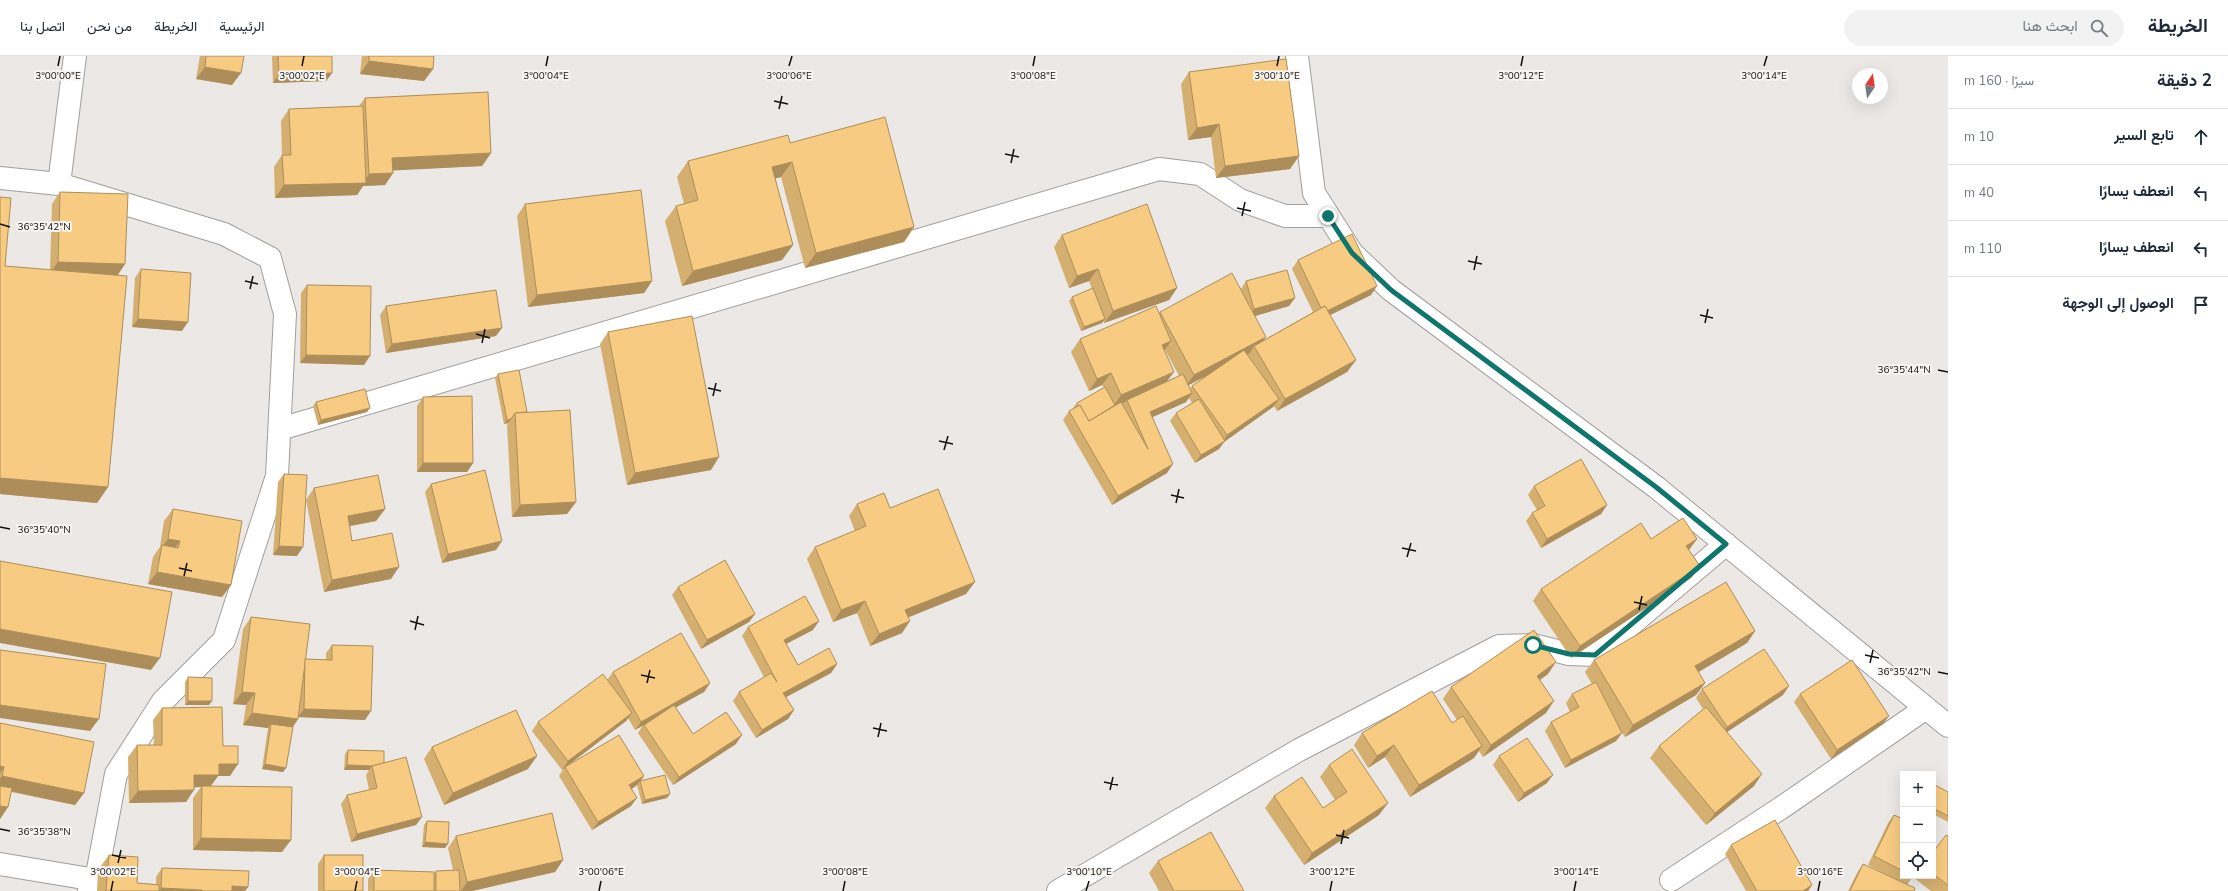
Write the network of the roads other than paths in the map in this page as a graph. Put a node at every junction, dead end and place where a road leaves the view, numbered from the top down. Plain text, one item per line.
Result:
1 (75, 56) edge
2 (1297, 56) edge
3 (0, 178) edge
4 (59, 184) junction
5 (1328, 216) junction
6 (280, 429) junction
7 (1726, 544) junction
8 (1926, 708) junction
9 (1948, 726) edge
10 (0, 864) edge
11 (1671, 880) dead end
12 (92, 886) edge
13 (1058, 891) edge

1 - 4 street
2 - 5 street
3 - 4 street
4 - 6 street
5 - 6 street
5 - 7 street
6 - 12 street
7 - 8 street
7 - 13 street
8 - 9 street
8 - 11 street
10 - 12 street

